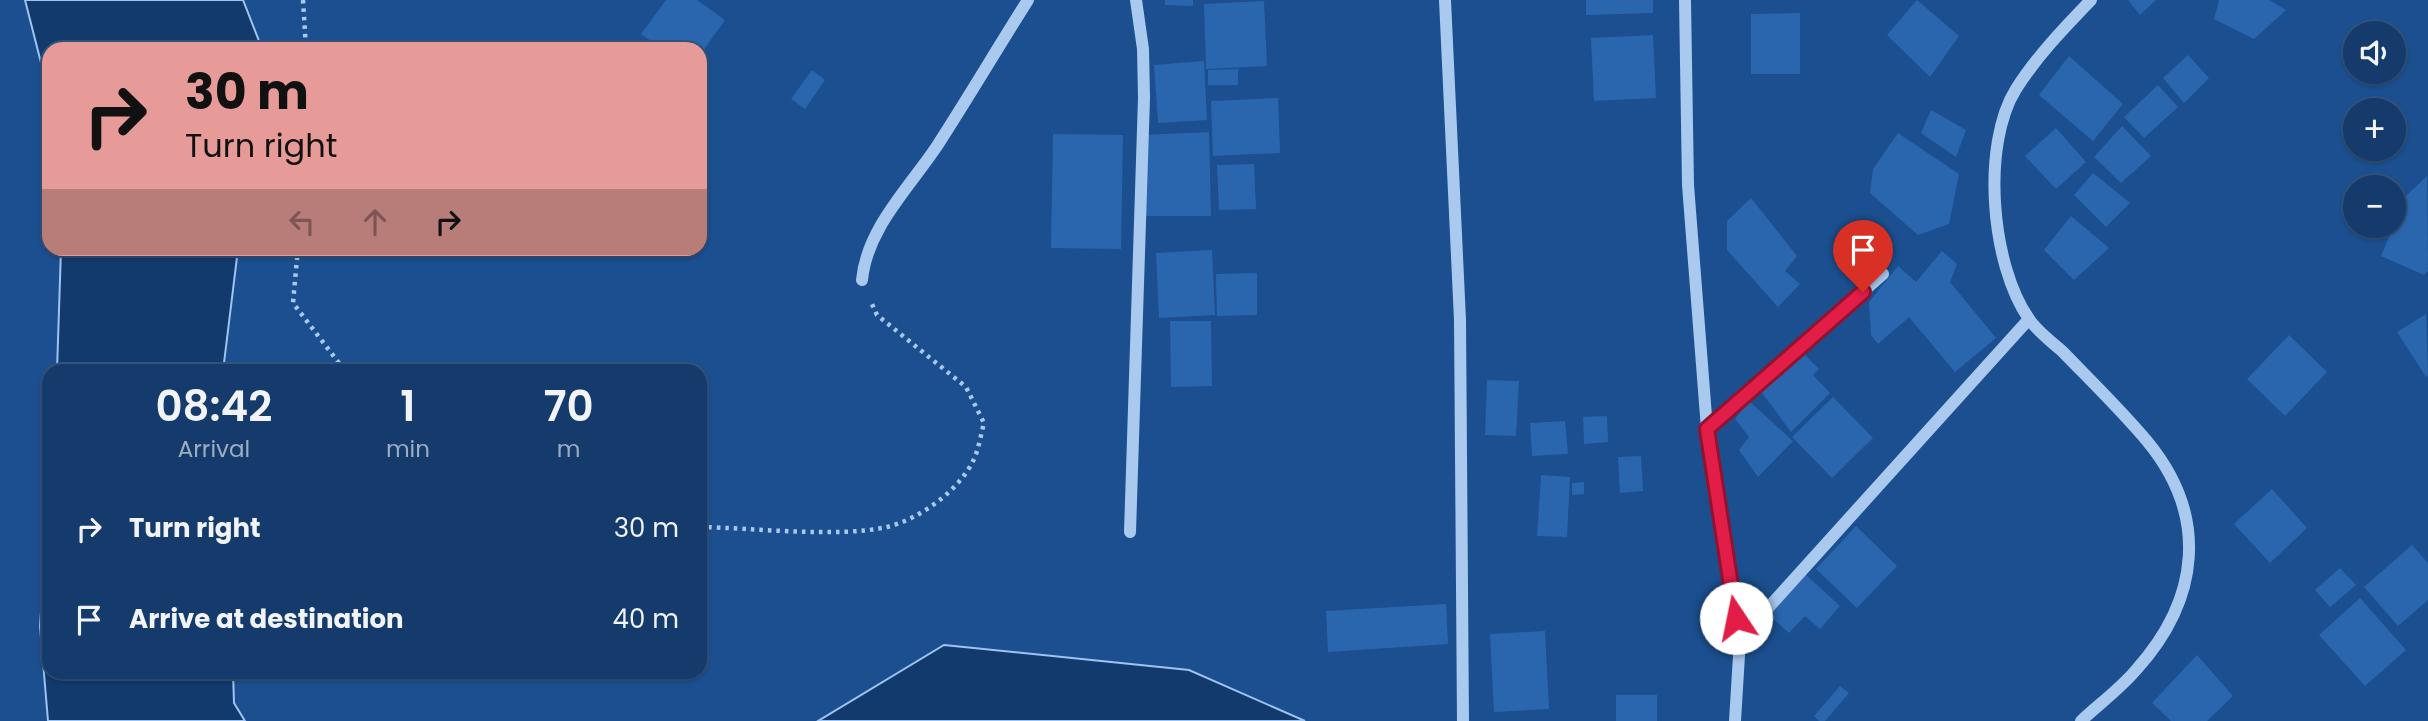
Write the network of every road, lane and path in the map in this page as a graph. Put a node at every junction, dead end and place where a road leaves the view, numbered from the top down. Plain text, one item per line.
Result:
1 (303, 0) edge
2 (1028, 0) edge
3 (1136, 0) edge
4 (1445, 0) edge
5 (1685, 0) edge
6 (2091, 0) edge
7 (306, 42) edge
8 (297, 256) edge
9 (1882, 274) dead end
10 (862, 280) joint
11 (2029, 319) junction
12 (340, 364) edge
13 (1707, 429) junction
14 (707, 527) edge
15 (1130, 533) dead end
16 (1740, 639) junction
17 (1463, 721) edge
18 (1735, 721) edge
19 (2081, 721) edge

1 - 7 path
2 - 10 street
3 - 15 street
4 - 17 street
5 - 13 street
6 - 11 street
8 - 12 path
9 - 13 street
10 - 14 path
11 - 16 street
11 - 19 street
13 - 16 street
16 - 18 street

